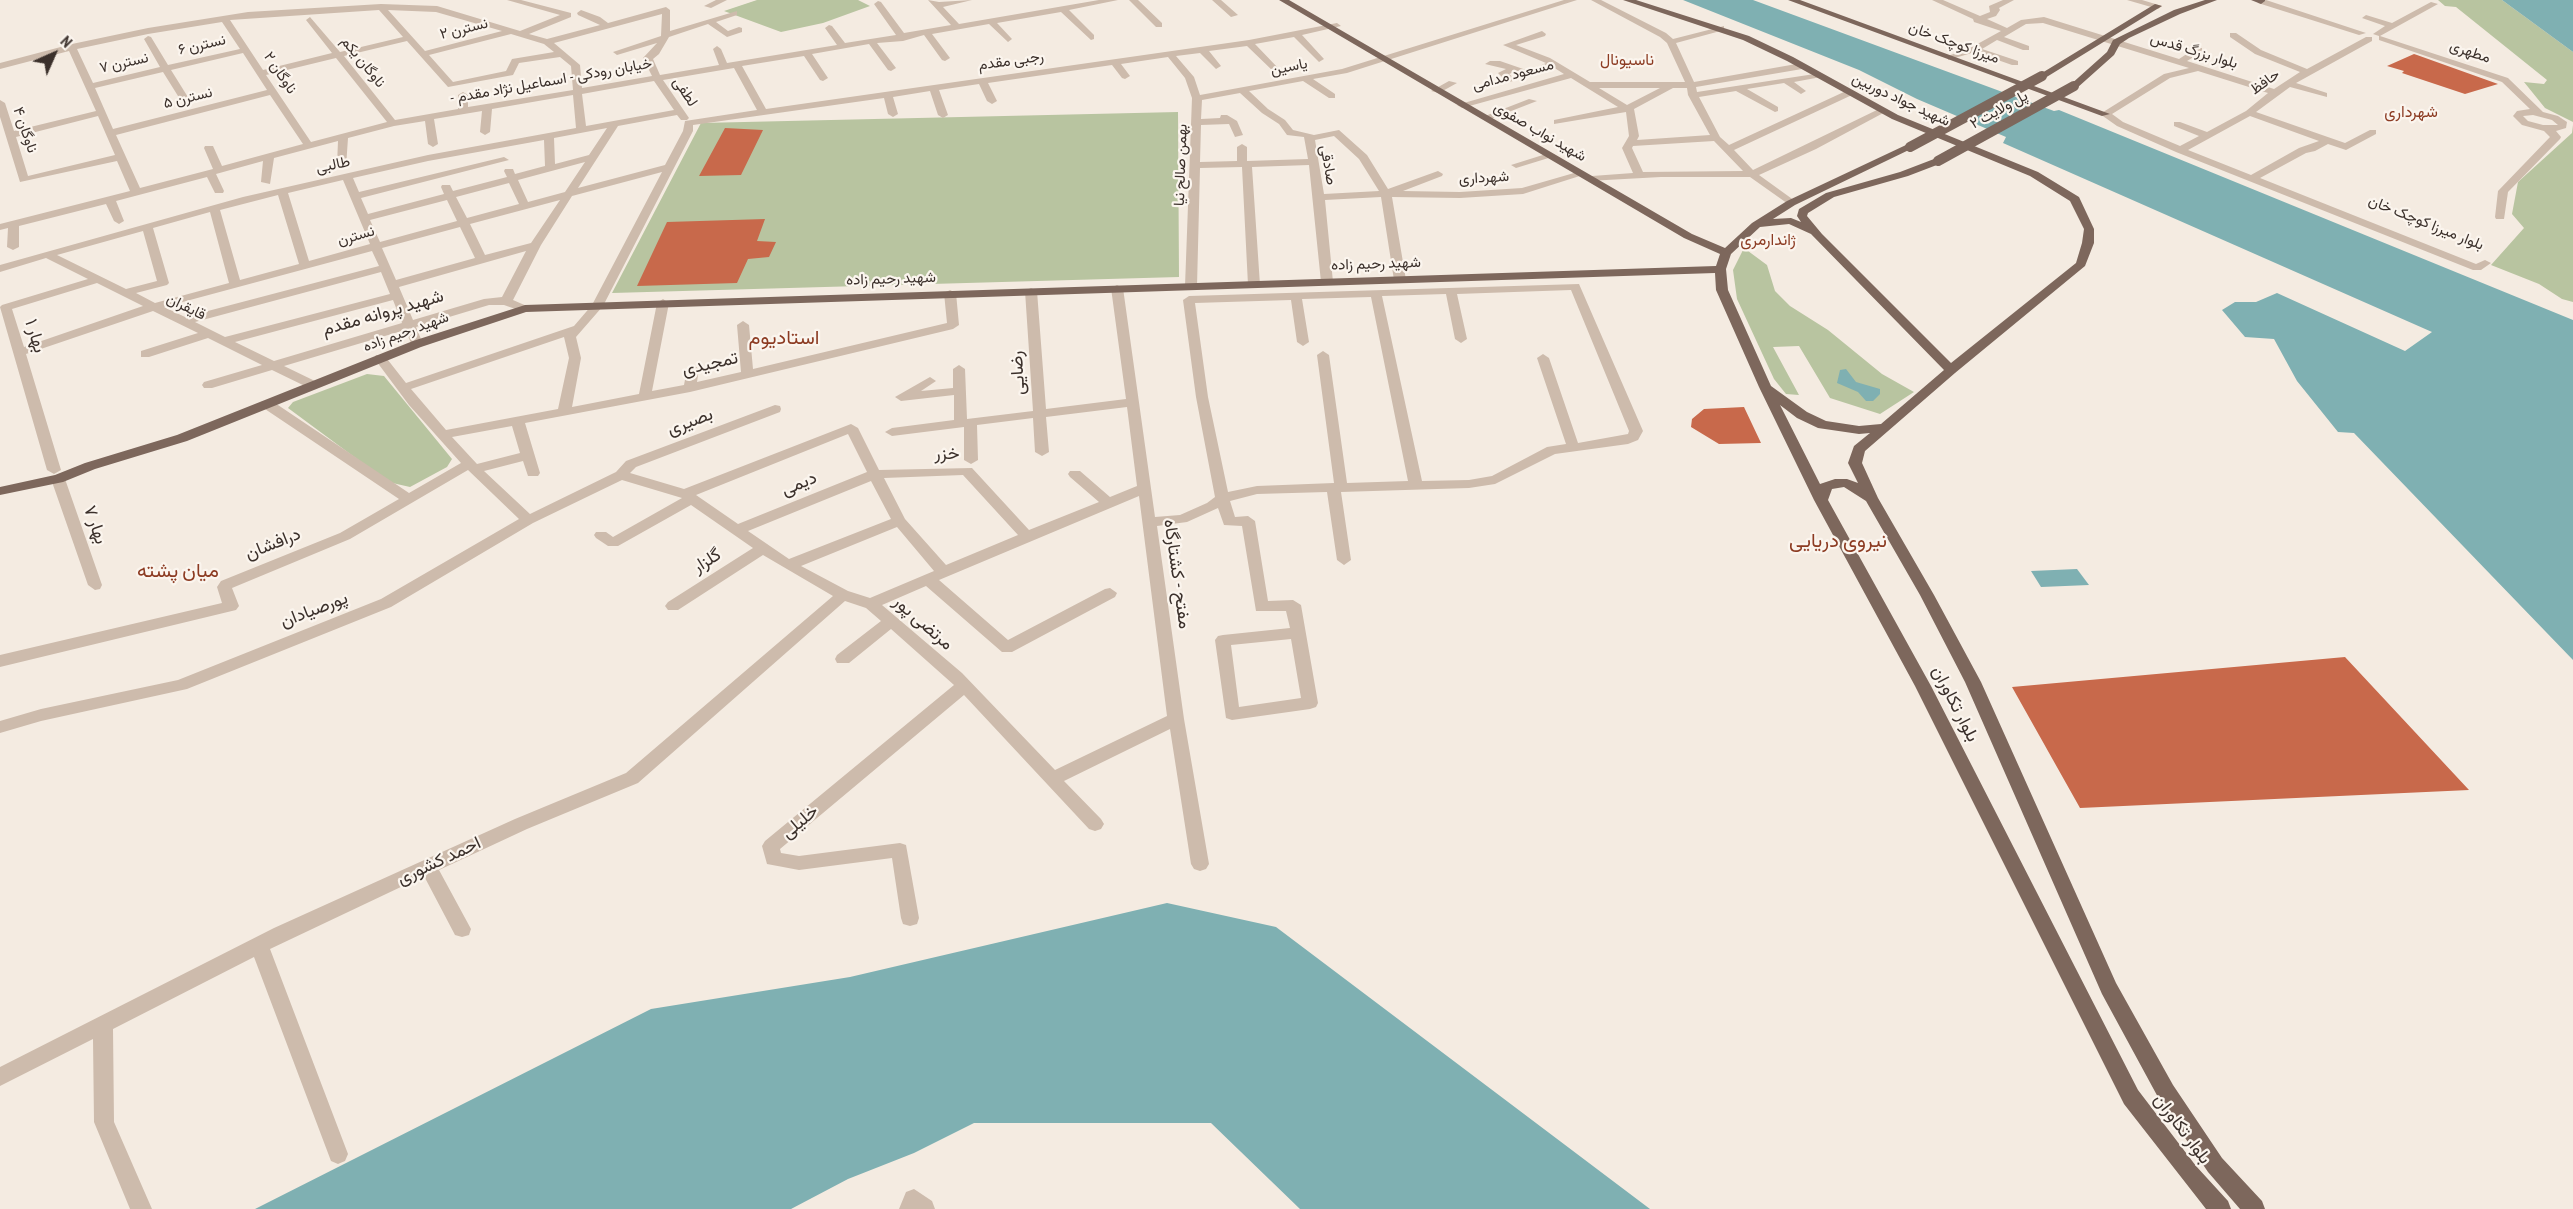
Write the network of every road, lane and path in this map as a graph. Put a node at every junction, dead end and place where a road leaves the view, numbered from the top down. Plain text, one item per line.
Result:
1 (511, 0) edge
2 (723, 0) edge
3 (968, 0) edge
4 (1050, 0) edge
5 (1114, 0) edge
6 (1133, 0) edge
7 (1216, 0) edge
8 (1283, 0) edge
9 (1291, 0) edge
10 (1573, 0) edge
11 (1595, 0) edge
12 (1628, 0) edge
13 (1792, 0) edge
14 (1936, 0) edge
15 (2010, 0) edge
16 (2131, 0) edge
17 (2213, 0) edge
18 (2283, 0) edge
19 (2422, 0) edge
20 (2260, 1) edge
21 (2431, 2) edge
22 (934, 3) edge
23 (2161, 3) edge
24 (878, 4) dead end
25 (708, 6) dead end
26 (381, 8) junction
27 (1061, 9) junction
28 (2177, 12) junction
29 (581, 13) dead end
30 (734, 13) dead end
31 (1234, 15) dead end
32 (224, 18) junction
33 (1514, 18) junction
34 (2366, 18) dead end
35 (310, 20) dead end
36 (1977, 20) junction
37 (711, 22) junction
38 (992, 22) junction
39 (1523, 24) dead end
40 (606, 26) junction
41 (1159, 26) dead end
42 (2393, 26) junction
43 (957, 27) junction
44 (829, 28) dead end
45 (1337, 28) junction
46 (1721, 28) junction
47 (1533, 29) dead end
48 (739, 30) dead end
49 (517, 32) junction
50 (927, 33) junction
51 (1291, 33) junction
52 (2233, 35) dead end
53 (1999, 36) junction
54 (665, 37) junction
55 (1091, 37) dead end
56 (2373, 37) junction
57 (408, 38) junction
58 (903, 38) junction
59 (2103, 38) junction
60 (148, 39) dead end
61 (1008, 39) dead end
62 (1244, 41) junction
63 (547, 42) junction
64 (872, 42) junction
65 (1671, 42) junction
66 (2116, 42) junction
67 (779, 44) dead end
68 (460, 45) junction
69 (2029, 45) dead end
70 (72, 47) junction
71 (843, 47) junction
72 (1142, 47) dead end
73 (1194, 48) junction
74 (717, 49) dead end
75 (1975, 49) junction
76 (245, 50) junction
77 (2011, 50) dead end
78 (2199, 50) dead end
79 (616, 52) dead end
80 (807, 53) junction
81 (2111, 53) junction
82 (423, 54) junction
83 (561, 54) junction
84 (1170, 54) junction
85 (2153, 54) junction
86 (337, 55) junction
87 (471, 55) dead end
88 (1149, 56) junction
89 (786, 57) junction
90 (945, 58) dead end
91 (1951, 58) junction
92 (1319, 59) dead end
93 (1385, 59) junction
94 (1114, 61) junction
95 (2015, 63) dead end
96 (2178, 63) junction
97 (1490, 64) dead end
98 (1553, 64) junction
99 (737, 65) junction
100 (0, 66) edge
101 (1216, 66) dead end
102 (1802, 66) junction
103 (724, 67) junction
104 (891, 68) dead end
105 (165, 69) junction
106 (1274, 69) dead end
107 (1514, 69) junction
108 (2198, 69) junction
109 (2307, 72) junction
110 (262, 73) junction
111 (1573, 75) junction
112 (1818, 75) junction
113 (1125, 76) dead end
114 (2166, 76) junction
115 (984, 77) junction
116 (657, 78) junction
117 (824, 78) dead end
118 (1306, 78) junction
119 (1506, 80) dead end
120 (1786, 80) junction
121 (1452, 83) dead end
122 (2288, 83) junction
123 (1589, 85) junction
124 (1672, 85) junction
125 (89, 87) junction
126 (933, 87) junction
127 (1738, 88) junction
128 (1242, 90) junction
129 (1692, 90) junction
130 (274, 91) junction
131 (1436, 91) junction
132 (1801, 91) dead end
133 (577, 92) junction
134 (2275, 92) junction
135 (1848, 93) junction
136 (888, 94) junction
137 (464, 95) dead end
138 (2324, 95) dead end
139 (1332, 96) dead end
140 (1197, 98) junction
141 (992, 101) dead end
142 (1532, 101) dead end
143 (186, 102) dead end
144 (0, 103) edge
145 (1462, 105) junction
146 (487, 106) junction
147 (1628, 108) junction
148 (1775, 109) dead end
149 (463, 111) junction
150 (1882, 111) junction
151 (678, 112) junction
152 (763, 112) junction
153 (2523, 112) junction
154 (100, 113) junction
155 (2249, 113) junction
156 (2539, 113) junction
157 (893, 114) dead end
158 (2105, 114) junction
159 (943, 115) dead end
160 (1485, 117) junction
161 (429, 118) junction
162 (1197, 122) junction
163 (393, 123) junction
164 (688, 123) junction
165 (1557, 123) dead end
166 (2177, 124) dead end
167 (614, 125) junction
168 (581, 129) junction
169 (2548, 129) junction
170 (485, 132) dead end
171 (2373, 132) dead end
172 (110, 133) junction
173 (11, 135) junction
174 (549, 135) junction
175 (1238, 135) dead end
176 (2207, 135) junction
177 (343, 136) junction
178 (1716, 138) junction
179 (1309, 139) junction
180 (2326, 141) junction
181 (1632, 143) junction
182 (433, 144) dead end
183 (496, 145) junction
184 (309, 146) junction
185 (1242, 147) dead end
186 (2184, 147) junction
187 (209, 148) dead end
188 (1726, 150) junction
189 (592, 156) junction
190 (1550, 156) junction
191 (120, 157) junction
192 (269, 157) junction
193 (428, 158) junction
194 (504, 160) junction
195 (1311, 162) junction
196 (1245, 164) junction
197 (342, 165) dead end
198 (1196, 165) junction
199 (1516, 165) dead end
200 (550, 167) junction
201 (668, 168) junction
202 (215, 172) junction
203 (1438, 174) dead end
204 (1581, 174) junction
205 (1752, 174) junction
206 (439, 175) junction
207 (1640, 176) junction
208 (2257, 176) junction
209 (347, 177) junction
210 (513, 178) junction
211 (1592, 180) junction
212 (266, 182) dead end
213 (219, 191) dead end
214 (282, 191) junction
215 (136, 192) junction
216 (1386, 194) junction
217 (451, 195) junction
218 (568, 195) junction
219 (356, 196) junction
220 (1319, 197) junction
221 (110, 200) junction
222 (1791, 203) junction
223 (525, 206) junction
224 (214, 208) junction
225 (365, 218) junction
226 (2500, 218) dead end
227 (119, 221) dead end
228 (464, 222) junction
229 (14, 225) junction
230 (1756, 225) junction
231 (147, 226) junction
232 (0, 227) edge
233 (2403, 234) junction
234 (1818, 236) junction
235 (535, 245) junction
236 (375, 246) junction
237 (13, 247) dead end
238 (47, 254) junction
239 (482, 260) junction
240 (1723, 261) junction
241 (305, 266) junction
242 (384, 268) junction
243 (0, 269) edge
244 (99, 279) junction
245 (1400, 280) junction
246 (1327, 282) junction
247 (235, 284) junction
248 (1254, 285) junction
249 (1191, 286) junction
250 (1117, 288) junction
251 (395, 290) junction
252 (1032, 291) junction
253 (1451, 291) junction
254 (127, 292) junction
255 (950, 293) junction
256 (1376, 294) junction
257 (1296, 297) junction
258 (506, 301) junction
259 (663, 303) junction
260 (597, 306) junction
261 (152, 307) junction
262 (525, 309) junction
263 (185, 321) junction
264 (410, 323) junction
265 (744, 325) dead end
266 (578, 328) junction
267 (208, 334) junction
268 (1461, 339) dead end
269 (225, 341) junction
270 (1303, 342) dead end
271 (417, 344) junction
272 (21, 352) junction
273 (146, 354) dead end
274 (1323, 355) dead end
275 (380, 358) junction
276 (1543, 358) dead end
277 (271, 364) junction
278 (693, 369) dead end
279 (959, 369) dead end
280 (1952, 370) junction
281 (747, 374) junction
282 (930, 381) dead end
283 (208, 384) dead end
284 (313, 385) junction
285 (1765, 387) junction
286 (403, 388) junction
287 (690, 388) junction
288 (960, 391) junction
289 (645, 396) junction
290 (1134, 402) junction
291 (267, 404) junction
292 (775, 409) dead end
293 (564, 412) junction
294 (1039, 414) junction
295 (517, 420) junction
296 (965, 423) junction
297 (1885, 427) junction
298 (892, 432) dead end
299 (442, 435) junction
300 (1573, 446) junction
301 (1859, 449) joint
302 (1042, 452) dead end
303 (528, 455) junction
304 (971, 460) dead end
305 (472, 467) junction
306 (533, 473) dead end
307 (875, 474) junction
308 (1075, 474) dead end
309 (56, 475) junction
310 (621, 476) junction
311 (0, 481) edge
312 (1416, 485) junction
313 (1337, 487) junction
314 (1145, 488) junction
315 (0, 491) edge
316 (688, 496) junction
317 (1222, 498) junction
318 (1871, 498) junction
319 (409, 499) junction
320 (1821, 500) junction
321 (1109, 503) junction
322 (528, 520) junction
323 (899, 521) junction
324 (1150, 522) junction
325 (737, 530) junction
326 (601, 535) dead end
327 (1027, 536) junction
328 (762, 549) junction
329 (1344, 560) dead end
330 (788, 565) junction
331 (944, 572) junction
332 (928, 579) junction
333 (95, 585) dead end
334 (1110, 593) dead end
335 (843, 595) junction
336 (871, 604) junction
337 (673, 606) dead end
338 (891, 621) junction
339 (1298, 633) junction
340 (843, 659) dead end
341 (0, 661) edge
342 (963, 687) junction
343 (1176, 719) junction
344 (0, 727) edge
345 (1054, 778) junction
346 (1095, 824) dead end
347 (1200, 864) dead end
348 (428, 866) junction
349 (910, 918) dead end
350 (462, 929) dead end
351 (259, 945) junction
352 (103, 1025) junction
353 (0, 1077) edge
354 (338, 1154) dead end
355 (2214, 1206) edge
356 (141, 1209) edge
357 (2254, 1209) edge

1 - 49 street, نسترن ۲
2 - 25 street
3 - 22 street
4 - 27 street
5 - 27 street, - خیابان رودکی - اسماعیل نژاد مقدم
6 - 41 street
7 - 31 street
8 - 45 main road
9 - 45 main road
10 - 33 street, یاسین
11 - 65 street
12 - 46 main road, شهید جواد دوربین
13 - 91 main road, میرزا کوچک خان
14 - 36 street
15 - 36 street
16 - 23 street
17 - 28 main road
18 - 20 street
19 - 21 street
20 - 56 street, مطهری
21 - 42 street, حافظ
22 - 43 street
23 - 28 main road
23 - 59 main road, پل ولایت ۲
24 - 58 street
26 - 32 street
26 - 49 street
26 - 57 street
27 - 38 street, - خیابان رودکی - اسماعیل نژاد مقدم
27 - 55 street
28 - 66 main road
29 - 40 street
30 - 37 street
32 - 70 street
32 - 76 street, ناوگان ۲
33 - 39 street
33 - 93 street, یاسین
34 - 42 street
35 - 86 street, ناوگان یکم
36 - 53 street
37 - 48 street
37 - 54 street
38 - 43 street, - خیابان رودکی - اسماعیل نژاد مقدم
38 - 61 street
40 - 54 street
40 - 63 street
42 - 56 street, حافظ
43 - 50 street, - خیابان رودکی - اسماعیل نژاد مقدم
44 - 71 street
45 - 51 street, رجبی مقدم
45 - 93 main road, شهید نواب صفوی
46 - 65 street
46 - 102 main road, شهید جواد دوربین
47 - 98 street
49 - 63 street
49 - 68 street, نسترن ۲
50 - 58 street, - خیابان رودکی - اسماعیل نژاد مقدم
50 - 90 street
51 - 62 street, رجبی مقدم
51 - 92 street
52 - 109 street
53 - 59 street, بلوار بزرگ قدس
53 - 69 street
53 - 75 street, بلوار بزرگ قدس
53 - 77 street
54 - 79 street
54 - 116 street
56 - 109 street, حافظ
56 - 153 street, مطهری
56 - 156 street, مطهری
57 - 82 street
57 - 86 street
58 - 64 street, - خیابان رودکی - اسماعیل نژاد مقدم
59 - 66 street, بلوار بزرگ قدس
59 - 222 main road, پل ولایت ۲, bridge
60 - 105 street
62 - 73 street, رجبی مقدم
62 - 106 street
63 - 83 street
64 - 71 street, - خیابان رودکی - اسماعیل نژاد مقدم
64 - 104 street
65 - 129 street
66 - 81 main road
66 - 85 street, بلوار بزرگ قدس
67 - 89 street
68 - 82 street, نسترن ۲
68 - 87 street
70 - 100 street
70 - 125 street
71 - 80 street, - خیابان رودکی - اسماعیل نژاد مقدم
72 - 88 street
73 - 84 street, رجبی مقدم
73 - 101 street
74 - 103 street
75 - 91 street, بلوار بزرگ قدس
75 - 95 street
76 - 105 street, نسترن ۶
76 - 110 street, ناوگان ۲
78 - 96 street
80 - 89 street, - خیابان رودکی - اسماعیل نژاد مقدم
80 - 117 street
81 - 85 street
81 - 234 main road, پل ولایت ۲, bridge
82 - 83 street
83 - 133 street
84 - 88 street, رجبی مقدم
84 - 140 street, بهمن صالح نیا
85 - 96 street, بلوار بزرگ قدس
85 - 114 street
86 - 110 street
86 - 163 street, ناوگان یکم
88 - 94 street, رجبی مقدم
89 - 99 street, - خیابان رودکی - اسماعیل نژاد مقدم
91 - 158 main road, میرزا کوچک خان
93 - 118 street, یاسین
93 - 131 main road, شهید نواب صفوی
94 - 113 street
94 - 115 street, رجبی مقدم
96 - 108 street, بلوار بزرگ قدس
97 - 107 street
98 - 107 street
98 - 111 street
99 - 103 street, - خیابان رودکی - اسماعیل نژاد مقدم
99 - 152 street
102 - 112 main road, شهید جواد دوربین
102 - 129 street
103 - 116 street, - خیابان رودکی - اسماعیل نژاد مقدم
105 - 125 street, نسترن ۷
105 - 143 street
107 - 119 street
108 - 114 street
108 - 134 street, بلوار بزرگ قدس
109 - 122 street, حافظ
110 - 130 street, ناوگان ۲
111 - 123 street
111 - 145 street, مسعود مدامی
112 - 120 street
112 - 135 main road, شهید جواد دوربین
114 - 158 street
115 - 126 street, رجبی مقدم
115 - 141 street
116 - 133 street, - خیابان رودکی - اسماعیل نژاد مقدم
116 - 151 street, لطفی
118 - 128 street, یاسین
118 - 139 street
120 - 127 street
120 - 132 street
121 - 131 street
122 - 134 street, حافظ
122 - 138 street
123 - 124 street
123 - 147 street
124 - 129 street
124 - 147 street
125 - 154 street
126 - 136 street, رجبی مقدم
126 - 159 street
127 - 129 street
127 - 148 street
128 - 140 street, یاسین
128 - 179 street, صادقی
129 - 178 street
130 - 172 street, نسترن ۵
130 - 184 street, ناوگان ۲
131 - 145 main road, شهید نواب صفوی
133 - 146 street, - خیابان رودکی - اسماعیل نژاد مقدم
133 - 168 street
134 - 155 street, حافظ
135 - 150 main road, شهید جواد دوربین
135 - 188 street
136 - 152 street, رجبی مقدم
136 - 157 street
137 - 149 street
140 - 162 street, بهمن صالح نیا
142 - 160 street
144 - 173 street, ناوگان ۴
145 - 160 main road, شهید نواب صفوی
146 - 149 street, - خیابان رودکی - اسماعیل نژاد مقدم
146 - 170 street
147 - 165 street
147 - 181 street
149 - 161 street, - خیابان رودکی - اسماعیل نژاد مقدم
150 - 205 street
150 - 280 main road, شهید جواد دوربین
151 - 164 street, لطفی
151 - 167 street, طالبی
152 - 164 street, رجبی مقدم
153 - 156 street
153 - 169 street, مطهری
154 - 172 street
154 - 173 street
155 - 176 street, حافظ
155 - 180 street
156 - 169 street, مطهری
158 - 186 street, بلوار میرزا کوچک خان
160 - 190 main road, شهید نواب صفوی
161 - 163 street, - خیابان رودکی - اسماعیل نژاد مقدم
161 - 182 street
162 - 175 street
162 - 198 street, بهمن صالح نیا
163 - 177 street, - خیابان رودکی - اسماعیل نژاد مقدم
164 - 201 street
166 - 176 street
167 - 168 street, طالبی
167 - 189 street
168 - 174 street, طالبی
169 - 226 street
171 - 180 street
172 - 191 street
173 - 191 street, ناوگان ۴
174 - 183 street, طالبی
174 - 200 street
176 - 186 street, حافظ
177 - 184 street, - خیابان رودکی - اسماعیل نژاد مقدم
177 - 197 street
178 - 181 street
178 - 188 street
179 - 195 street, صادقی
179 - 216 street
180 - 208 street
181 - 207 street
183 - 193 street, طالبی
183 - 194 street
184 - 192 street, - خیابان رودکی - اسماعیل نژاد مقدم
185 - 196 street
186 - 208 street, بلوار میرزا کوچک خان
187 - 202 street
188 - 205 street
189 - 200 street
189 - 218 street
190 - 199 street
190 - 204 main road, شهید نواب صفوی
191 - 215 street
192 - 202 street, - خیابان رودکی - اسماعیل نژاد مقدم
192 - 212 street
193 - 206 street
193 - 209 street, طالبی
194 - 206 street
194 - 210 street
195 - 196 street
195 - 220 street, صادقی
196 - 198 street
196 - 248 street
198 - 249 street, بهمن صالح نیا
200 - 210 street
201 - 218 street, نسترن
201 - 260 street
202 - 213 street
202 - 215 street, - خیابان رودکی - اسماعیل نژاد مقدم
203 - 216 street
204 - 211 main road, شهید نواب صفوی
204 - 216 street, شهرداری
205 - 207 street
205 - 222 street
206 - 217 street
206 - 219 street
207 - 211 street
208 - 233 street, بلوار میرزا کوچک خان
209 - 214 street, طالبی
209 - 219 street
210 - 217 street
210 - 223 street
211 - 240 main road, شهید نواب صفوی
214 - 224 street, طالبی
214 - 241 street
215 - 221 street, - خیابان رودکی - اسماعیل نژاد مقدم
216 - 220 street, شهرداری
216 - 245 street
217 - 225 street
217 - 228 street
218 - 223 street, نسترن
218 - 235 street
219 - 225 street
220 - 246 street, صادقی
221 - 227 street
221 - 229 street, - خیابان رودکی - اسماعیل نژاد مقدم
222 - 230 main road, پل ولایت ۲
223 - 228 street, نسترن
224 - 231 street, طالبی
224 - 247 street
225 - 236 street
228 - 236 street, نسترن
228 - 239 street
229 - 232 street, - خیابان رودکی - اسماعیل نژاد مقدم
229 - 237 street
230 - 234 main road
230 - 240 main road
231 - 238 street, طالبی
231 - 254 street
233 - 233 street, بلوار میرزا کوچک خان
234 - 280 main road
235 - 239 street
235 - 258 street
236 - 241 street, نسترن
236 - 242 street
238 - 243 street, طالبی
238 - 244 street, قایقران
239 - 251 street
240 - 245 main road, شهید رحیم زاده
240 - 285 main road, بلوار تکاوران
241 - 247 street, نسترن
242 - 251 street
242 - 263 street
244 - 254 street, قایقران
244 - 272 street, بهار ۱
245 - 246 main road, شهید رحیم زاده
246 - 248 main road, شهید رحیم زاده
247 - 261 street, نسترن
248 - 249 main road, شهید رحیم زاده
249 - 250 main road, شهید رحیم زاده
250 - 252 main road, شهید رحیم زاده
250 - 290 street, مفتح - کشتارگاه
251 - 264 street
251 - 269 street
252 - 255 main road, شهید رحیم زاده
252 - 294 street, رضایی
253 - 256 street
253 - 268 street
253 - 300 street
254 - 261 street, قایقران
255 - 259 main road, شهید رحیم زاده
255 - 281 street, تمجیدی
256 - 257 street
256 - 312 street
257 - 270 street
257 - 317 street
258 - 262 street
258 - 264 street, شهید پروانه مقدم
259 - 260 main road, شهید رحیم زاده
259 - 289 street
260 - 262 main road, شهید رحیم زاده
260 - 266 street
261 - 263 street, قایقران
261 - 272 street, نسترن
262 - 271 main road, شهید رحیم زاده
263 - 267 street, قایقران
264 - 271 street
264 - 277 street, شهید پروانه مقدم
265 - 281 street
266 - 286 street
266 - 293 street
267 - 269 street, قایقران
267 - 273 street
269 - 277 street, قایقران
271 - 275 main road, شهید رحیم زاده
272 - 309 street, بهار ۱
274 - 313 street
275 - 284 main road, شهید رحیم زاده
275 - 286 street
276 - 300 street
277 - 283 street, شهید پروانه مقدم
277 - 284 street, قایقران
278 - 287 street
279 - 288 street
280 - 297 main road, شهید جواد دوربین
281 - 287 street, تمجیدی
282 - 288 street
284 - 291 main road, شهید رحیم زاده
285 - 297 main road
285 - 320 main road, بلوار تکاوران
286 - 299 street
287 - 289 street, تمجیدی
288 - 296 street
289 - 293 street, تمجیدی
290 - 294 street
290 - 314 street, مفتح - کشتارگاه
291 - 309 main road, شهید رحیم زاده
291 - 319 street
292 - 310 street, بصیری
293 - 295 street, تمجیدی
294 - 296 street
294 - 302 street, رضایی
295 - 299 street, تمجیدی
295 - 303 street
296 - 298 street
296 - 304 street
297 - 301 main road, شهید جواد دوربین
299 - 305 street
300 - 312 street
301 - 318 main road, بلوار تکاوران
303 - 305 street, درافشان
303 - 306 street
305 - 319 street, درافشان
305 - 322 street
307 - 316 street
307 - 323 street
307 - 325 street, دیمی
307 - 327 street, خزر
308 - 321 street
309 - 311 main road, شهید رحیم زاده
309 - 315 main road, شهید رحیم زاده
309 - 333 street, بهار ۷
310 - 316 street, مرتضی پور
310 - 322 street, پورصیادان
312 - 313 street
313 - 317 street
313 - 329 street
314 - 321 street
314 - 324 street, مفتح - کشتارگاه
316 - 325 street, مرتضی پور
316 - 326 street
317 - 324 street
317 - 339 street
318 - 320 main road
318 - 357 main road, بلوار تکاوران
319 - 341 street, درافشان
320 - 355 main road, بلوار تکاوران
321 - 327 street
322 - 344 street, پورصیادان
323 - 330 street
323 - 331 street
324 - 343 street, مفتح - کشتارگاه
325 - 328 street, مرتضی پور
327 - 331 street
328 - 330 street, مرتضی پور
328 - 337 street, گلزار
330 - 335 street, مرتضی پور
331 - 332 street
332 - 334 street
332 - 336 street
335 - 336 street, مرتضی پور
335 - 348 street, احمد کشوری
336 - 338 street, مرتضی پور
338 - 340 street
338 - 342 street, مرتضی پور
339 - 339 street
342 - 345 street, مرتضی پور
342 - 349 street, خلیلی
343 - 345 street
343 - 347 street, مفتح - کشتارگاه
345 - 346 street, مرتضی پور
348 - 350 street
348 - 351 street, احمد کشوری
351 - 352 street, احمد کشوری
351 - 354 street
352 - 353 street, احمد کشوری
352 - 356 street

